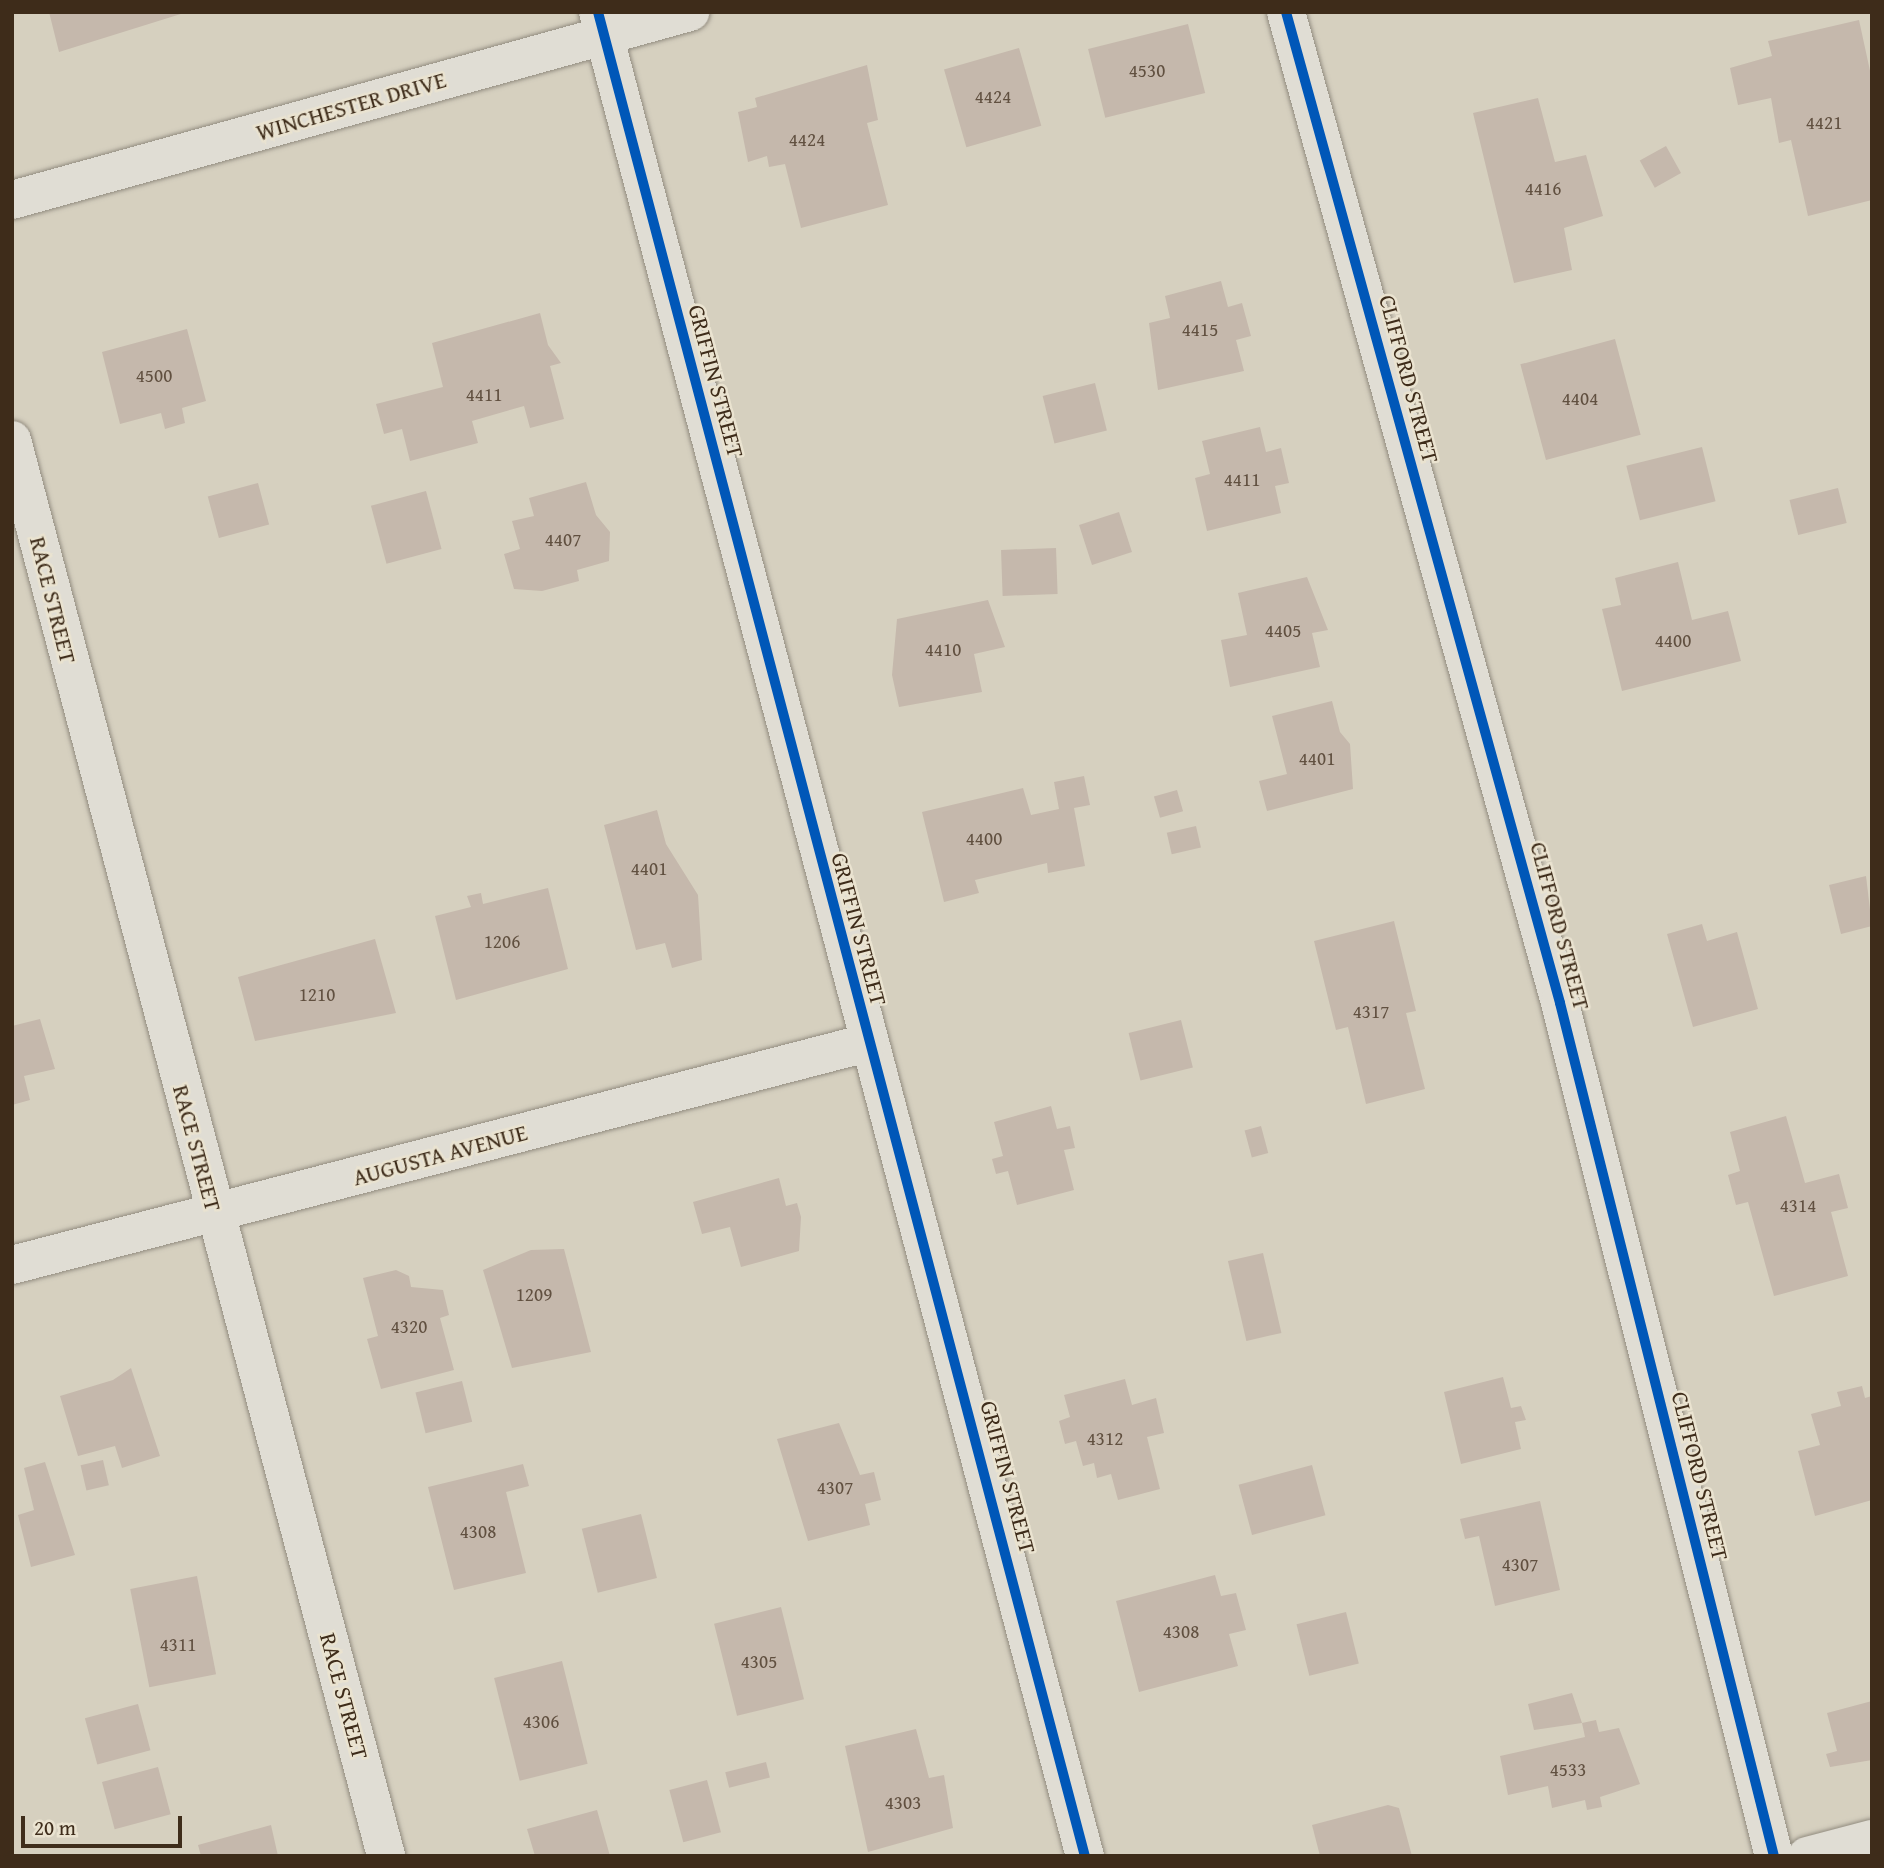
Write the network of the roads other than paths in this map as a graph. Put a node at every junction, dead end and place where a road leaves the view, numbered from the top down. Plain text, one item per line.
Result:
1 (691, 12) edge
2 (1286, 12) edge
3 (601, 24) edge
4 (12, 200) edge
5 (12, 440) edge
6 (867, 1043) junction
7 (215, 1213) junction
8 (12, 1265) edge
9 (1872, 1839) edge
10 (386, 1856) edge
11 (1085, 1856) edge
12 (1774, 1856) edge
13 (1807, 1856) edge

1 - 3 street, WINCHESTER DRIVE
2 - 12 street, CLIFFORD STREET
3 - 4 street, WINCHESTER DRIVE
3 - 6 street, GRIFFIN STREET
5 - 7 street, RACE STREET
6 - 7 street, AUGUSTA AVENUE
6 - 11 street, GRIFFIN STREET
7 - 8 street, AUGUSTA AVENUE
7 - 10 street, RACE STREET
9 - 13 street

